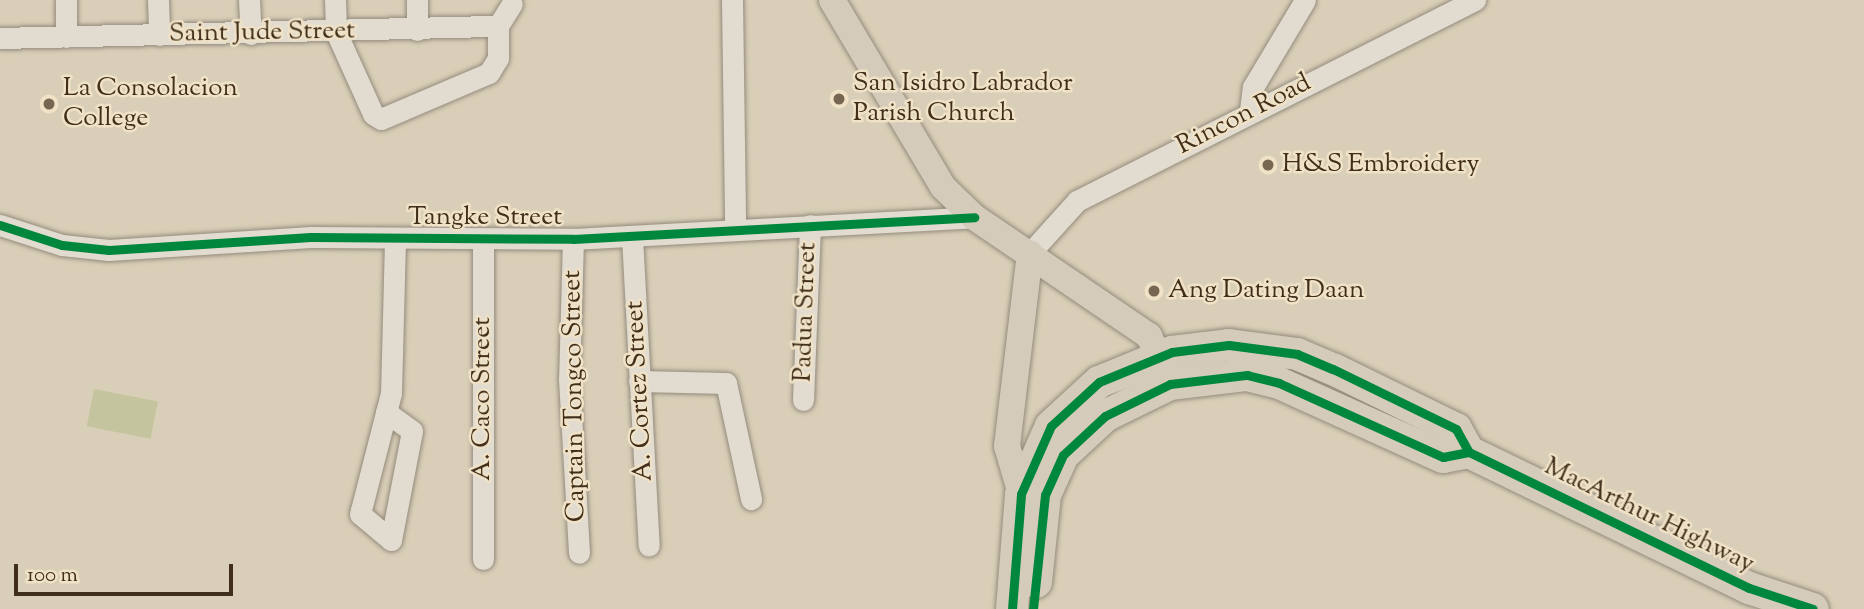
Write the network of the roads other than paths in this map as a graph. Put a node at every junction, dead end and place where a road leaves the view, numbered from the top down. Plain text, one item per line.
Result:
1 (66, 0) edge
2 (158, 0) edge
3 (249, 0) edge
4 (335, 0) edge
5 (417, 0) edge
6 (732, 0) edge
7 (832, 0) edge
8 (1305, 0) edge
9 (1475, 0) edge
10 (516, 1) edge
11 (498, 26) junction
12 (417, 30) junction
13 (335, 32) junction
14 (251, 34) junction
15 (159, 35) junction
16 (66, 37) junction
17 (0, 38) edge
18 (1250, 110) junction
19 (974, 217) junction
20 (0, 225) edge
21 (810, 225) junction
22 (735, 229) junction
23 (632, 237) junction
24 (395, 239) junction
25 (483, 239) junction
26 (573, 239) junction
27 (1030, 253) junction
28 (1160, 358) junction
29 (639, 381) junction
30 (803, 400) dead end
31 (386, 412) junction
32 (1021, 494) junction
33 (751, 499) dead end
34 (649, 546) dead end
35 (579, 553) dead end
36 (1027, 558) junction
37 (483, 559) dead end
38 (1023, 605) edge
39 (1813, 609) edge

1 - 16 street
2 - 15 street
3 - 14 street
4 - 13 street
5 - 12 street
6 - 22 street
7 - 19 main road
8 - 18 street
9 - 18 street, Rincon Road
10 - 11 street
11 - 12 street, Saint Jude Street
11 - 13 street
12 - 13 street, Saint Jude Street
13 - 14 street, Saint Jude Street
14 - 15 street, Saint Jude Street
15 - 16 street, Saint Jude Street
16 - 17 street, Saint Jude Street
18 - 27 street, Rincon Road
19 - 21 street, Tangke Street
19 - 27 main road
20 - 24 street, Tangke Street
21 - 22 street, Tangke Street
21 - 30 street, Padua Street
22 - 23 street, Tangke Street
23 - 26 street, Tangke Street
23 - 29 street, A. Cortez Street
24 - 25 street, Tangke Street
24 - 31 street
25 - 26 street, Tangke Street
25 - 37 street, A. Caco Street
26 - 35 street, Captain Tongco Street
27 - 28 main road
27 - 32 main road
28 - 32 highway, MacArthur Highway
28 - 36 highway, MacArthur Highway
28 - 39 highway, MacArthur Highway
29 - 33 street
29 - 34 street, A. Cortez Street
31 - 31 street
32 - 36 highway, MacArthur Highway
36 - 38 highway, MacArthur Highway

